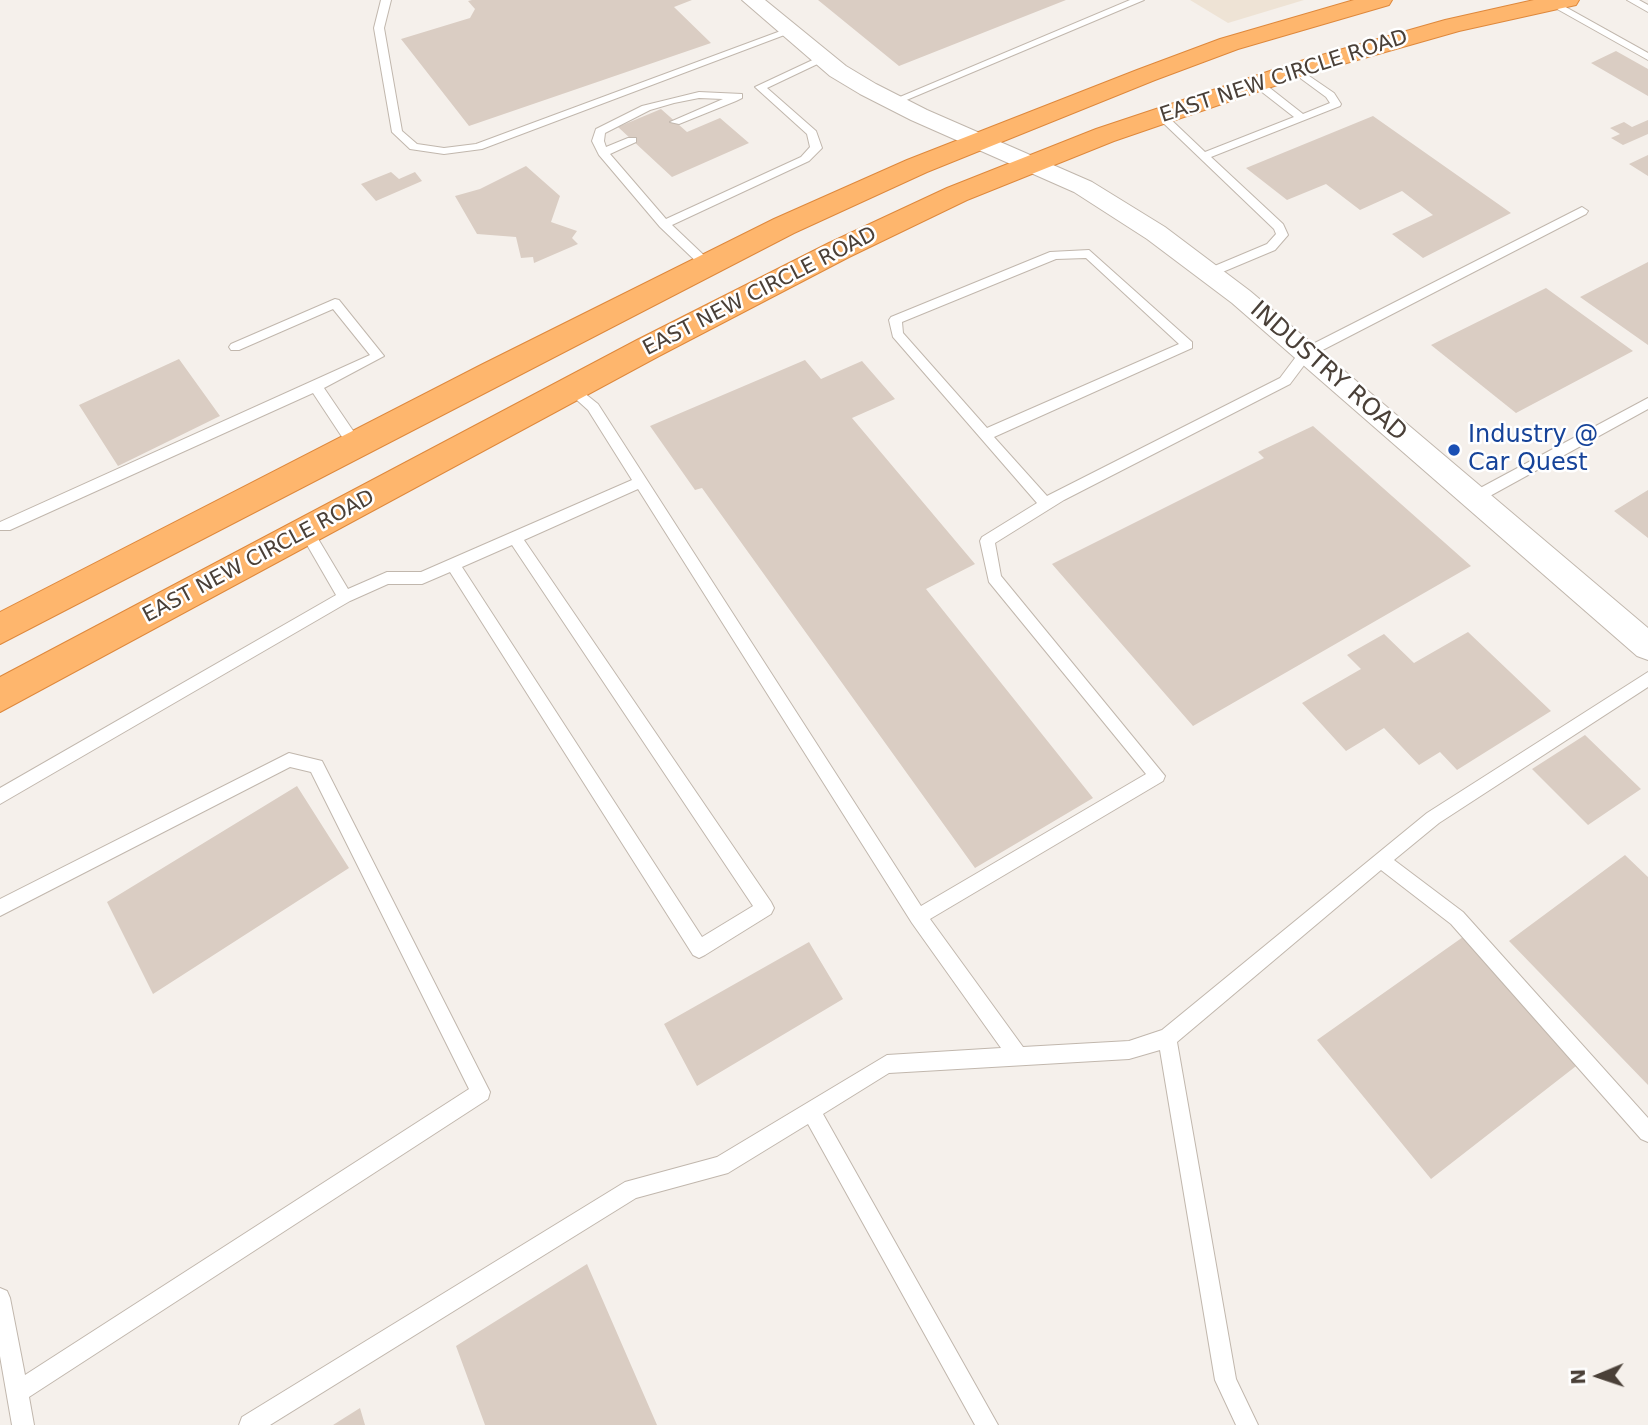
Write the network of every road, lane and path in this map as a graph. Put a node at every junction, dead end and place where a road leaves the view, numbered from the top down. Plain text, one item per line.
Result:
1 (386, 0) edge
2 (752, 0) edge
3 (1139, 0) edge
4 (1380, 0) edge
5 (1632, 0) edge
6 (1560, 2) edge
7 (1648, 9) edge
8 (790, 31) junction
9 (1648, 57) edge
10 (823, 59) junction
11 (1296, 70) junction
12 (1257, 83) junction
13 (760, 87) junction
14 (738, 96) junction
15 (893, 102) junction
16 (1161, 116) junction
17 (1302, 118) junction
18 (675, 122) dead end
19 (632, 140) dead end
20 (979, 141) junction
21 (603, 153) junction
22 (1204, 156) junction
23 (1032, 165) junction
24 (1582, 211) dead end
25 (664, 224) junction
26 (706, 265) junction
27 (1209, 273) junction
28 (235, 347) dead end
29 (1306, 353) junction
30 (316, 386) junction
31 (573, 388) junction
32 (1648, 403) edge
33 (985, 435) junction
34 (355, 445) junction
35 (641, 482) junction
36 (1474, 498) junction
37 (1046, 504) junction
38 (5, 526) dead end
39 (306, 531) junction
40 (515, 538) junction
41 (453, 565) junction
42 (345, 597) junction
43 (0, 629) edge
44 (1648, 647) edge
45 (1648, 679) edge
46 (0, 696) edge
47 (0, 797) edge
48 (1381, 860) junction
49 (0, 908) edge
50 (918, 917) junction
51 (1167, 1038) junction
52 (1018, 1056) junction
53 (811, 1111) junction
54 (1648, 1132) edge
55 (0, 1298) edge
56 (17, 1392) junction
57 (23, 1425) edge
58 (250, 1425) edge
59 (987, 1425) edge
60 (1247, 1425) edge

1 - 8 lane
2 - 8 street, INDUSTRY ROAD
3 - 15 lane
4 - 20 highway, EAST NEW CIRCLE ROAD
5 - 7 lane
6 - 9 lane
6 - 11 highway, EAST NEW CIRCLE ROAD
8 - 10 street, INDUSTRY ROAD
10 - 13 lane
10 - 15 street, INDUSTRY ROAD
11 - 12 highway, EAST NEW CIRCLE ROAD
11 - 17 lane
12 - 16 highway, EAST NEW CIRCLE ROAD
12 - 17 lane
13 - 14 lane
13 - 25 lane
14 - 18 lane
14 - 21 lane
15 - 20 street, INDUSTRY ROAD
16 - 22 lane
16 - 23 highway, EAST NEW CIRCLE ROAD
17 - 22 lane
19 - 21 lane
20 - 23 street, INDUSTRY ROAD
20 - 26 highway, EAST NEW CIRCLE ROAD
21 - 25 lane
22 - 27 lane
23 - 27 street, INDUSTRY ROAD
23 - 31 highway, EAST NEW CIRCLE ROAD
24 - 29 lane
25 - 26 lane
26 - 34 highway, EAST NEW CIRCLE ROAD
27 - 29 street, INDUSTRY ROAD
28 - 30 lane
29 - 36 street, INDUSTRY ROAD
29 - 37 lane
30 - 34 lane
30 - 38 lane
31 - 35 lane
31 - 39 highway, EAST NEW CIRCLE ROAD
32 - 36 lane
33 - 33 lane
33 - 37 lane
34 - 43 highway, EAST NEW CIRCLE ROAD
35 - 40 lane
35 - 50 lane
36 - 44 street, INDUSTRY ROAD
37 - 50 lane
39 - 42 lane
39 - 46 highway, EAST NEW CIRCLE ROAD
40 - 41 lane
40 - 41 lane
41 - 42 lane
42 - 47 lane
45 - 48 lane
48 - 51 lane
48 - 54 lane
49 - 56 lane
50 - 52 lane
51 - 52 lane
51 - 60 lane
52 - 53 lane
53 - 58 lane
53 - 59 lane
55 - 56 lane
56 - 57 lane

